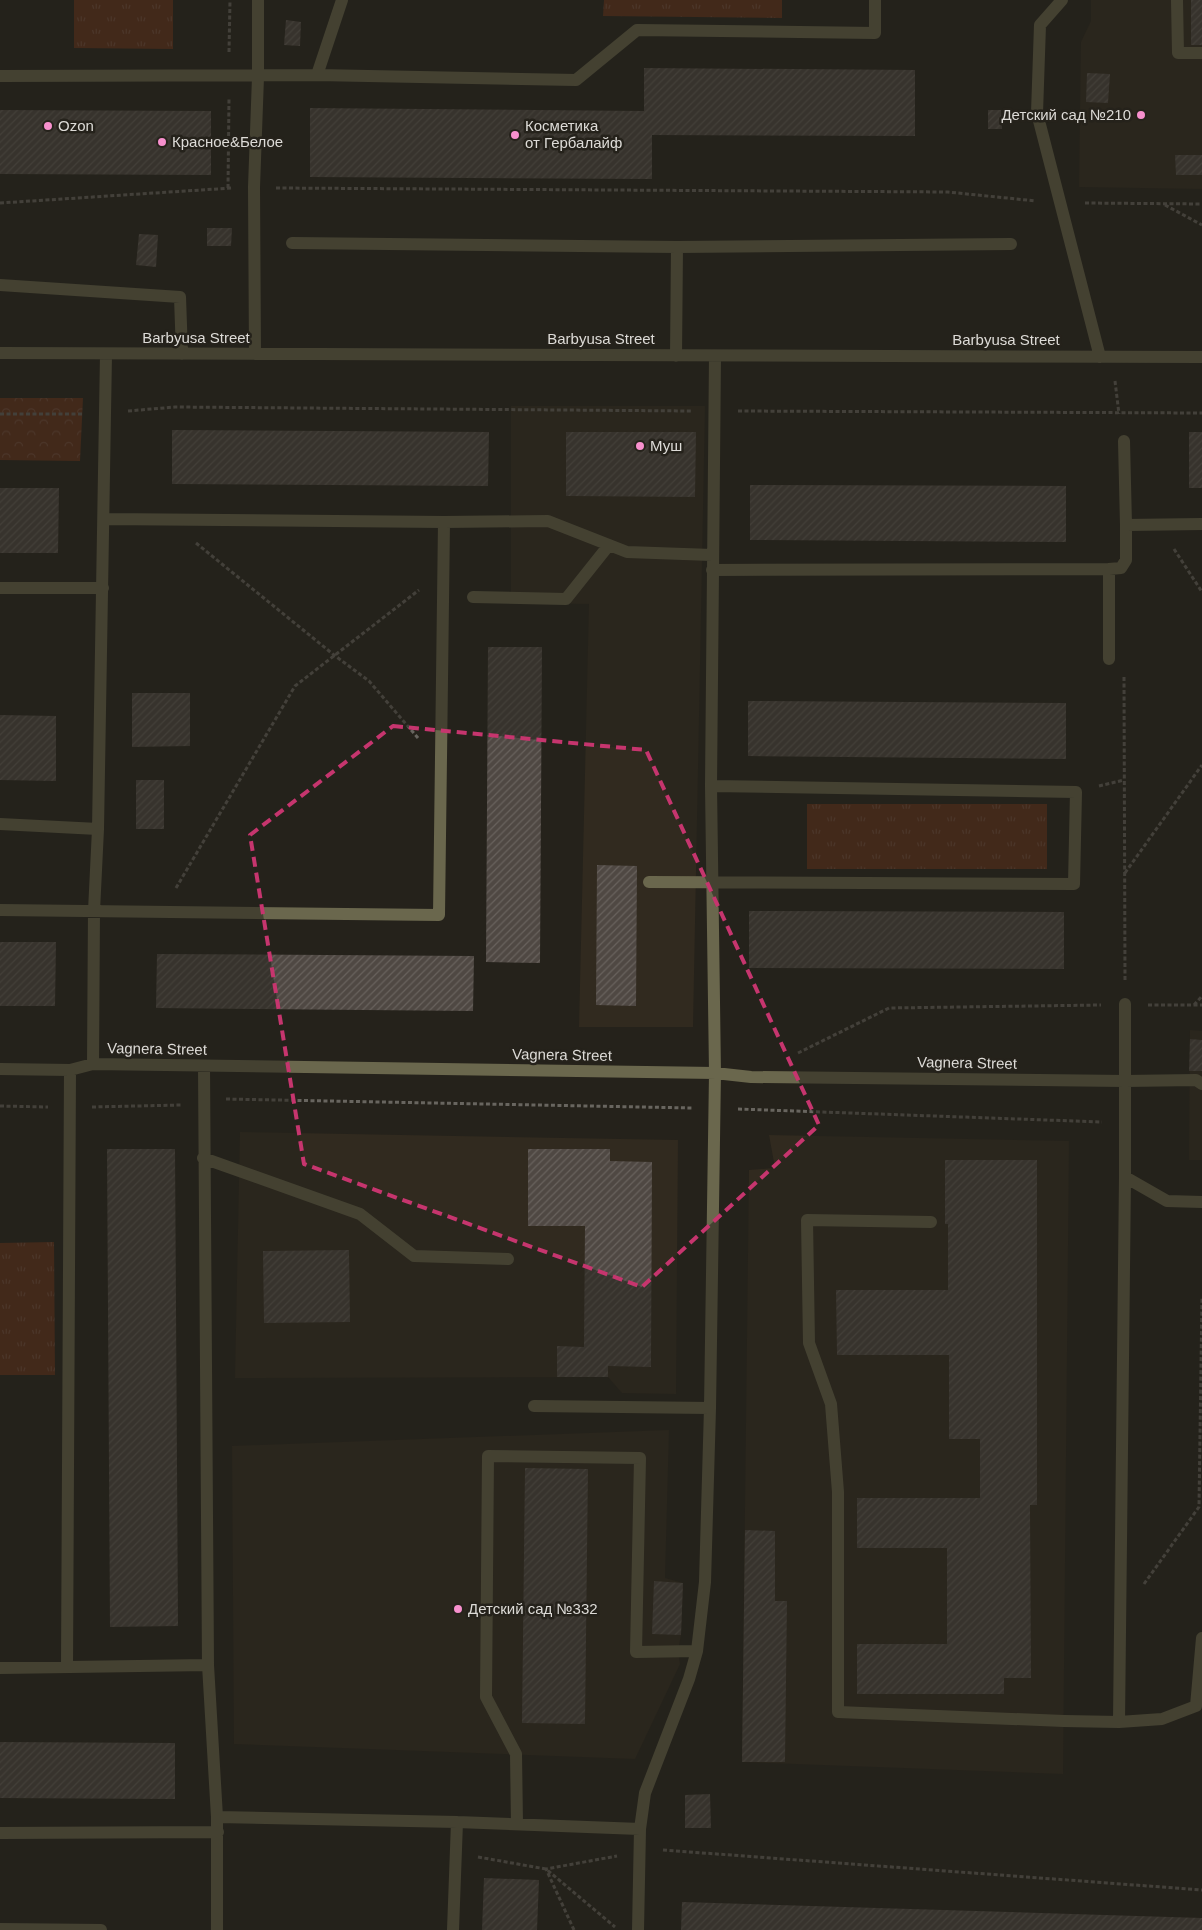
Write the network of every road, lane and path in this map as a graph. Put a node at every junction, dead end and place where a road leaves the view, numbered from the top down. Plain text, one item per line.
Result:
1 (258, 0) edge
2 (342, 0) edge
3 (875, 0) edge
4 (1062, 0) edge
5 (1177, 0) edge
6 (1202, 53) edge
7 (317, 75) junction
8 (0, 76) edge
9 (258, 77) junction
10 (254, 187) junction
11 (0, 203) edge
12 (1059, 203) junction
13 (1162, 204) junction
14 (1202, 204) edge
15 (1202, 225) edge
16 (292, 243) dead end
17 (1011, 244) dead end
18 (677, 247) junction
19 (0, 285) edge
20 (0, 353) edge
21 (106, 354) junction
22 (182, 354) junction
23 (255, 354) junction
24 (676, 356) junction
25 (715, 356) junction
26 (1100, 357) junction
27 (1202, 357) edge
28 (714, 411) junction
29 (1202, 413) edge
30 (0, 414) edge
31 (105, 414) junction
32 (1124, 441) dead end
33 (104, 519) junction
34 (167, 519) junction
35 (444, 522) junction
36 (1202, 524) edge
37 (1126, 525) junction
38 (609, 545) junction
39 (712, 555) junction
40 (1109, 569) junction
41 (712, 570) junction
42 (442, 572) junction
43 (0, 588) edge
44 (103, 588) junction
45 (472, 597) dead end
46 (334, 655) junction
47 (1109, 658) joint
48 (441, 765) junction
49 (1202, 765) edge
50 (711, 786) junction
51 (0, 824) edge
52 (98, 829) junction
53 (1125, 873) junction
54 (649, 882) dead end
55 (711, 882) junction
56 (0, 910) edge
57 (94, 911) junction
58 (162, 912) junction
59 (1202, 996) edge
60 (1125, 1004) junction
61 (1194, 1005) junction
62 (1202, 1005) edge
63 (794, 1055) dead end
64 (93, 1064) junction
65 (204, 1066) junction
66 (0, 1069) edge
67 (70, 1070) junction
68 (715, 1073) junction
69 (1124, 1081) junction
70 (1202, 1084) edge
71 (203, 1099) junction
72 (0, 1106) edge
73 (70, 1107) junction
74 (714, 1108) junction
75 (1125, 1122) junction
76 (203, 1158) junction
77 (1125, 1177) junction
78 (1202, 1202) edge
79 (931, 1222) dead end
80 (508, 1259) dead end
81 (1202, 1297) edge
82 (534, 1406) dead end
83 (710, 1408) junction
84 (1120, 1592) junction
85 (1202, 1638) edge
86 (697, 1651) junction
87 (208, 1665) junction
88 (67, 1667) junction
89 (0, 1668) edge
90 (1119, 1722) junction
91 (218, 1817) junction
92 (457, 1822) junction
93 (517, 1824) junction
94 (640, 1829) junction
95 (218, 1832) junction
96 (0, 1833) edge
97 (640, 1852) junction
98 (456, 1853) junction
99 (546, 1869) junction
100 (1202, 1890) edge
101 (0, 1929) edge
102 (101, 1930) edge
103 (217, 1930) edge
104 (453, 1930) edge
105 (574, 1930) edge
106 (618, 1930) edge
107 (638, 1930) edge

1 - 9 street
2 - 7 street
3 - 7 street
4 - 12 street
5 - 6 street
7 - 9 street
8 - 9 street
9 - 10 street
10 - 11 path
10 - 12 path
10 - 23 street
12 - 13 path
12 - 26 street
13 - 14 path
13 - 15 path
16 - 18 street
17 - 18 street
18 - 24 street
19 - 22 street
20 - 21 street, Barbyusa Street
21 - 22 street, Barbyusa Street
21 - 31 street
22 - 23 street, Barbyusa Street
23 - 24 street, Barbyusa Street
24 - 25 street, Barbyusa Street
25 - 26 street, Barbyusa Street
25 - 28 street
26 - 27 street, Barbyusa Street
28 - 29 path
28 - 31 path
28 - 39 street
30 - 31 path
31 - 33 street
32 - 37 street
33 - 34 street
33 - 44 street
34 - 35 street
34 - 46 path
35 - 38 street
35 - 42 street
36 - 37 street
37 - 40 street
38 - 39 street
38 - 45 street
39 - 41 street
40 - 41 street
40 - 47 street
41 - 50 street
42 - 46 path
42 - 48 street
43 - 44 street
44 - 52 street
46 - 48 path
46 - 58 path
47 - 53 path
48 - 58 street
49 - 53 path
50 - 55 street
50 - 55 street
51 - 52 street
52 - 57 street
53 - 60 path
54 - 55 street
55 - 68 street
56 - 57 street
57 - 58 street
57 - 64 street
59 - 61 path
60 - 61 path
60 - 63 path
60 - 69 street
61 - 62 path
64 - 65 street, Vagnera Street
64 - 67 street, Vagnera Street
65 - 68 street, Vagnera Street
65 - 71 street
66 - 67 street, Vagnera Street
67 - 73 street
68 - 69 street, Vagnera Street
68 - 74 street
69 - 70 street, Vagnera Street
69 - 75 street
71 - 73 path
71 - 74 path
71 - 76 street
72 - 73 path
73 - 88 street
74 - 75 path
74 - 83 street
75 - 77 street
76 - 80 street
76 - 87 street
77 - 78 street
77 - 84 street
79 - 90 street
81 - 84 path
82 - 83 street
83 - 86 street
84 - 90 street
85 - 90 street
86 - 93 street
86 - 94 street
87 - 88 street
87 - 91 street
88 - 89 street
91 - 92 street
91 - 95 street
92 - 93 street
92 - 98 street
93 - 94 street
94 - 97 street
95 - 96 street
95 - 103 street
97 - 99 path
97 - 100 path
97 - 107 street
98 - 99 path
98 - 104 street
99 - 105 path
99 - 106 path
101 - 102 street

